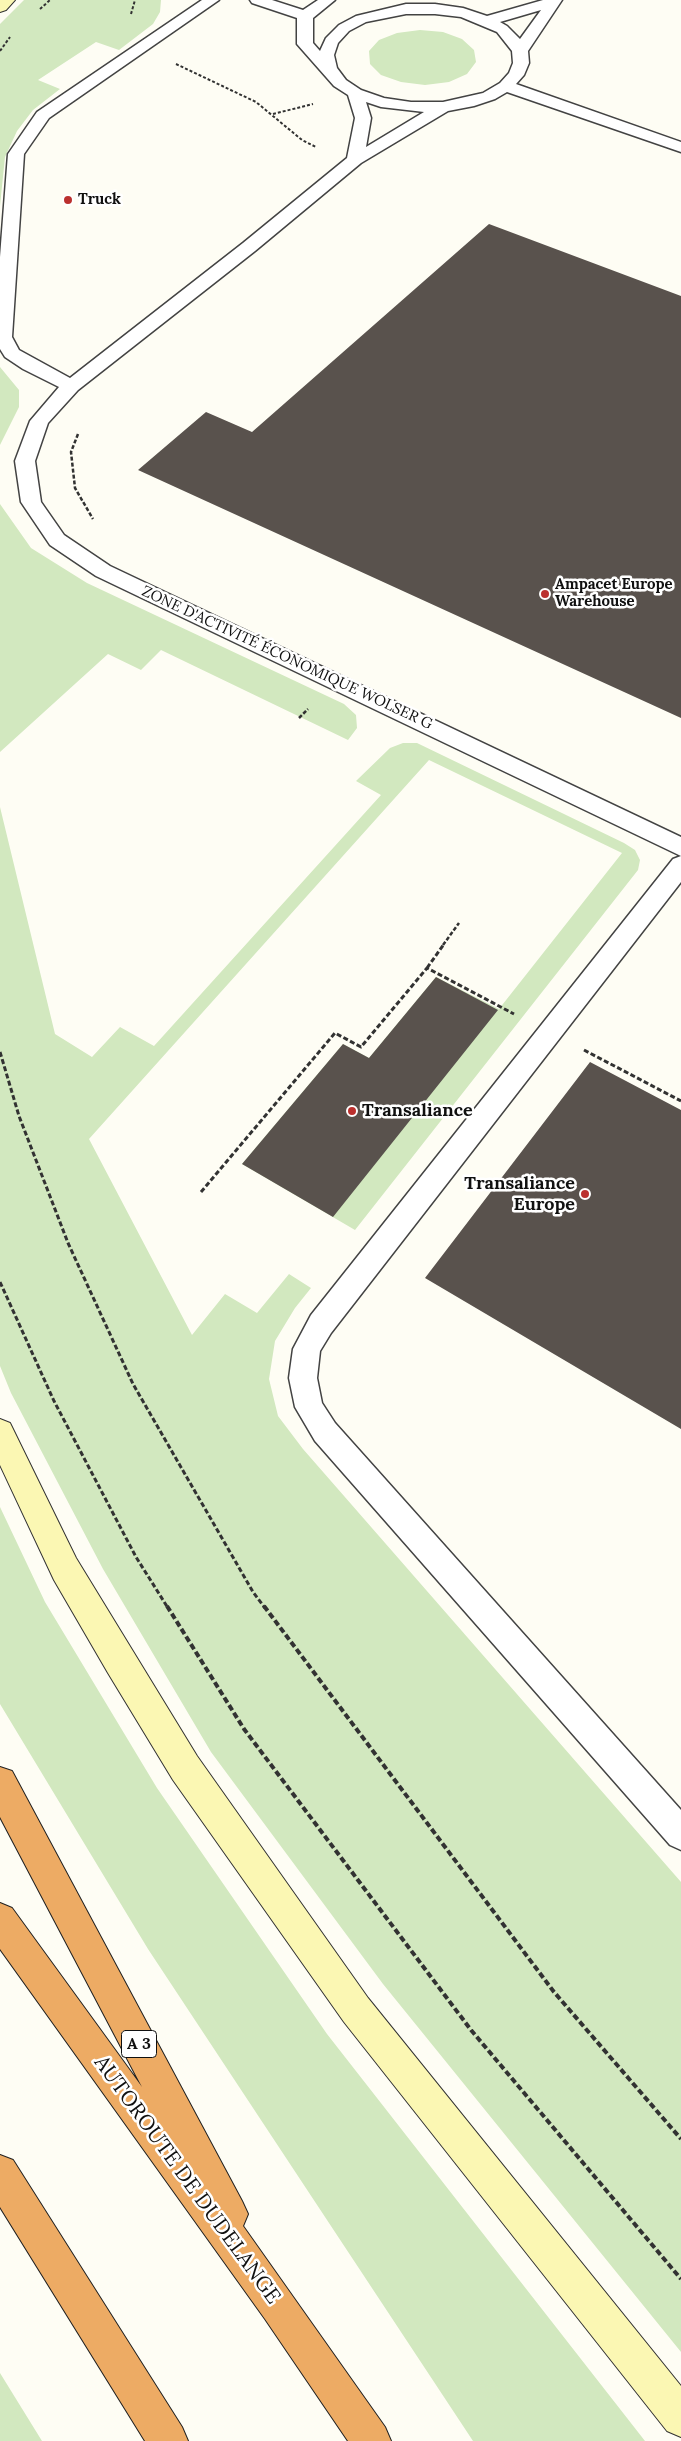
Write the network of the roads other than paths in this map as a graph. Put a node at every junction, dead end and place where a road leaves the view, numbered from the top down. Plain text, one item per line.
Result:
1 (7, 0) edge
2 (212, 0) edge
3 (301, 0) edge
4 (328, 0) edge
5 (265, 1) edge
6 (553, 1) edge
7 (406, 4) edge
8 (0, 7) edge
9 (286, 10) junction
10 (305, 16) junction
11 (487, 21) junction
12 (520, 50) junction
13 (329, 69) junction
14 (506, 86) junction
15 (355, 93) junction
16 (443, 107) junction
17 (678, 145) edge
18 (355, 160) junction
19 (72, 386) junction
20 (681, 847) edge
21 (681, 865) edge
22 (0, 1433) edge
23 (0, 1783) edge
24 (681, 1834) edge
25 (0, 1920) edge
26 (0, 2173) edge
27 (278, 2306) junction
28 (681, 2417) edge
29 (168, 2441) edge
30 (371, 2441) edge

1 - 8 main road
2 - 19 lane
3 - 9 lane
4 - 10 lane
5 - 9 lane
6 - 11 lane, ZONE D'ACTIVITÉ ÉCONOMIQUE WOLSER G
6 - 12 lane, ZONE D'ACTIVITÉ ÉCONOMIQUE WOLSER G
7 - 11 lane
7 - 13 lane
9 - 10 lane
10 - 13 lane, ZONE D'ACTIVITÉ ÉCONOMIQUE WOLSER G
11 - 12 lane
12 - 14 lane, ZONE D'ACTIVITÉ ÉCONOMIQUE WOLSER G
13 - 15 lane, ZONE D'ACTIVITÉ ÉCONOMIQUE WOLSER G
14 - 16 lane, ZONE D'ACTIVITÉ ÉCONOMIQUE WOLSER G
14 - 17 lane
15 - 16 lane, ZONE D'ACTIVITÉ ÉCONOMIQUE WOLSER G
15 - 18 lane
16 - 18 lane, ZONE D'ACTIVITÉ ÉCONOMIQUE WOLSER G
18 - 19 lane, ZONE D'ACTIVITÉ ÉCONOMIQUE WOLSER G
19 - 20 lane, ZONE D'ACTIVITÉ ÉCONOMIQUE WOLSER G
21 - 24 lane
22 - 28 main road
23 - 27 highway, A 3
25 - 27 highway, AUTOROUTE DE DUDELANGE / A 3
26 - 29 highway
27 - 30 highway, AUTOROUTE DE DUDELANGE / A 3

